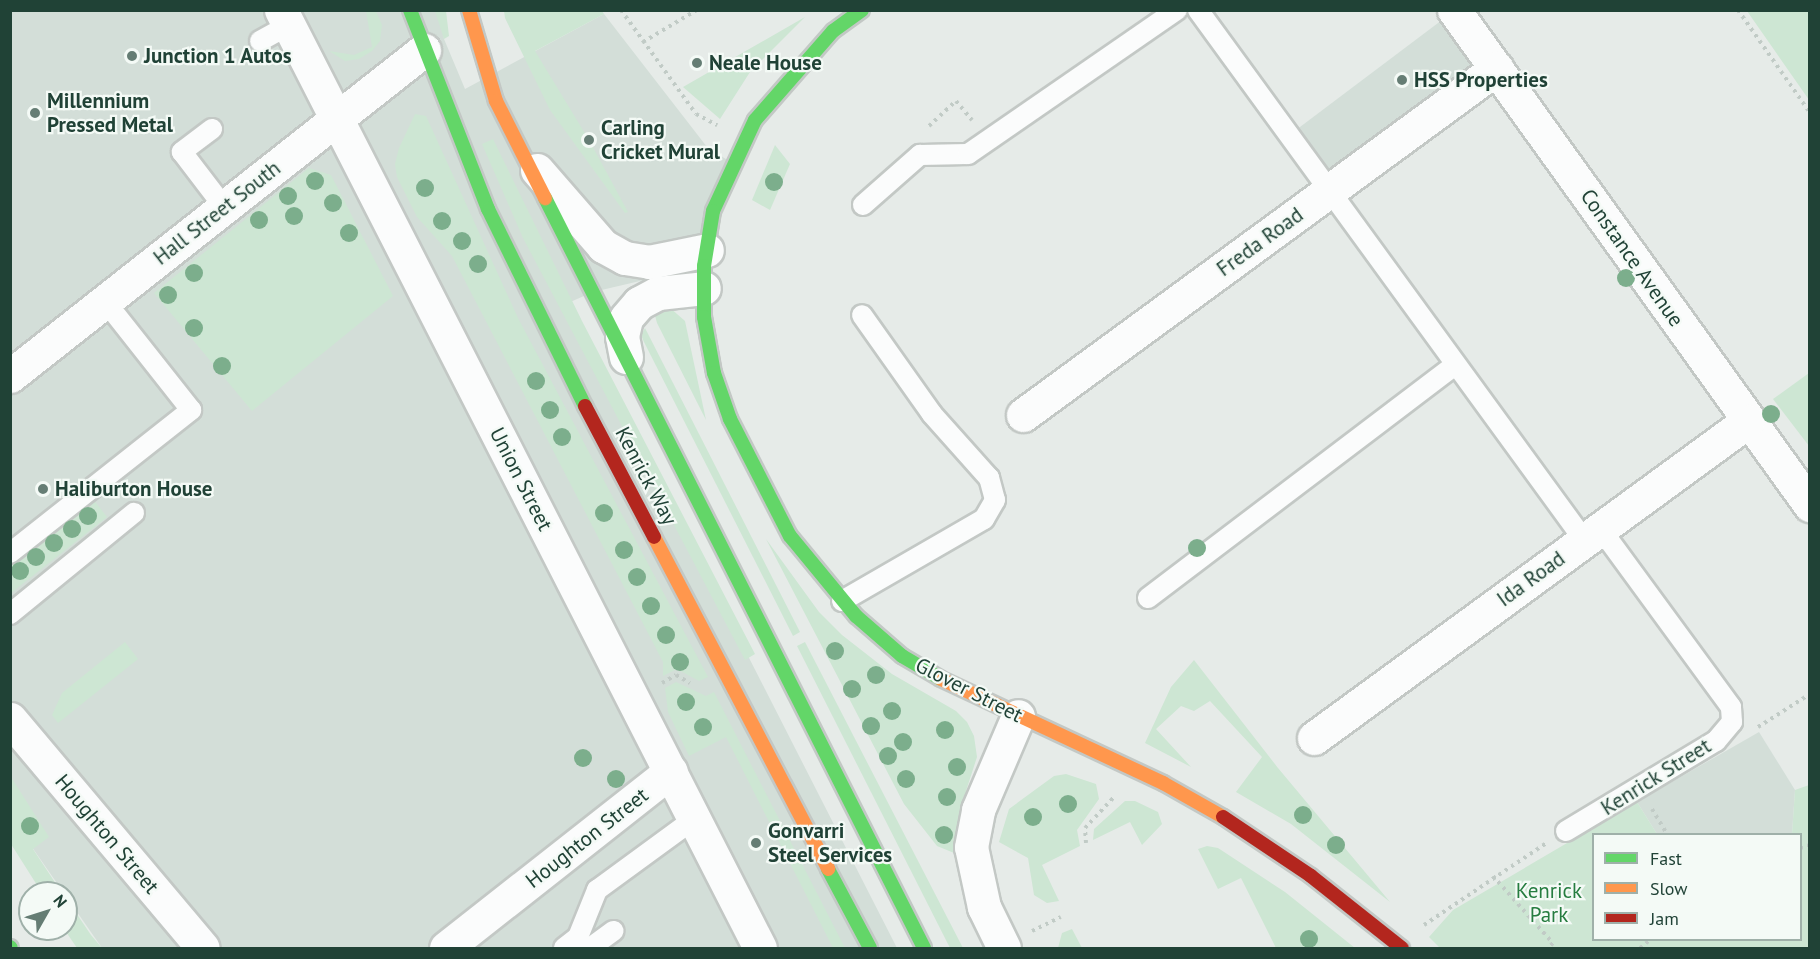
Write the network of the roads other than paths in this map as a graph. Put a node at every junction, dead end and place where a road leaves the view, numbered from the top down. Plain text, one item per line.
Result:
1 (410, 10) edge
2 (469, 10) edge
3 (1177, 10) edge
4 (1198, 10) edge
5 (1454, 10) edge
6 (860, 11) edge
7 (285, 18) edge
8 (260, 41) dead end
9 (424, 50) junction
10 (1497, 68) junction
11 (337, 118) junction
12 (212, 129) dead end
13 (524, 156) junction
14 (1329, 191) junction
15 (863, 205) dead end
16 (206, 213) junction
17 (707, 250) junction
18 (704, 288) junction
19 (105, 301) junction
20 (862, 315) dead end
21 (626, 357) junction
22 (1455, 365) junction
23 (10, 376) edge
24 (1023, 415) dead end
25 (1748, 421) junction
26 (1809, 506) edge
27 (134, 513) dead end
28 (1592, 534) junction
29 (10, 553) edge
30 (1148, 598) dead end
31 (842, 601) junction
32 (10, 614) edge
33 (1018, 716) junction
34 (10, 719) edge
35 (1314, 738) dead end
36 (671, 771) junction
37 (694, 819) junction
38 (1566, 831) road end
39 (613, 931) dead end
40 (1014, 942) edge
41 (203, 948) edge
42 (446, 948) edge
43 (566, 948) edge
44 (590, 948) edge
45 (760, 948) edge
46 (870, 948) edge
47 (924, 948) edge
48 (1402, 948) edge

1 - 9 main road, Kenrick Way
2 - 13 main road, Kenrick Way
3 - 15 lane
4 - 14 lane
5 - 10 street, Constance Avenue
6 - 17 main road, Glover Street
7 - 8 lane
7 - 11 street, Union Street
9 - 11 street, Hall Street South
9 - 46 main road, Kenrick Way
10 - 14 street, Freda Road
10 - 25 street, Constance Avenue
11 - 16 street, Hall Street South
11 - 36 street, Union Street
12 - 16 lane
13 - 17 street
13 - 21 main road, Kenrick Way
14 - 22 lane
14 - 24 street, Freda Road
16 - 19 street, Hall Street South
17 - 18 main road, Glover Street
18 - 21 street
18 - 31 main road, Glover Street
19 - 23 street, Hall Street South
19 - 29 lane
20 - 31 lane
21 - 47 main road, Kenrick Way
22 - 28 lane
22 - 30 lane
25 - 26 street, Constance Avenue
25 - 28 street, Ida Road
27 - 32 lane
28 - 35 street, Ida Road
28 - 38 lane, Kenrick Street
31 - 33 main road, Glover Street
33 - 40 street
33 - 48 main road, Glover Street
34 - 41 street, Houghton Street
36 - 37 street, Union Street
36 - 42 street, Houghton Street
37 - 43 lane
37 - 45 street, Union Street
39 - 44 lane

